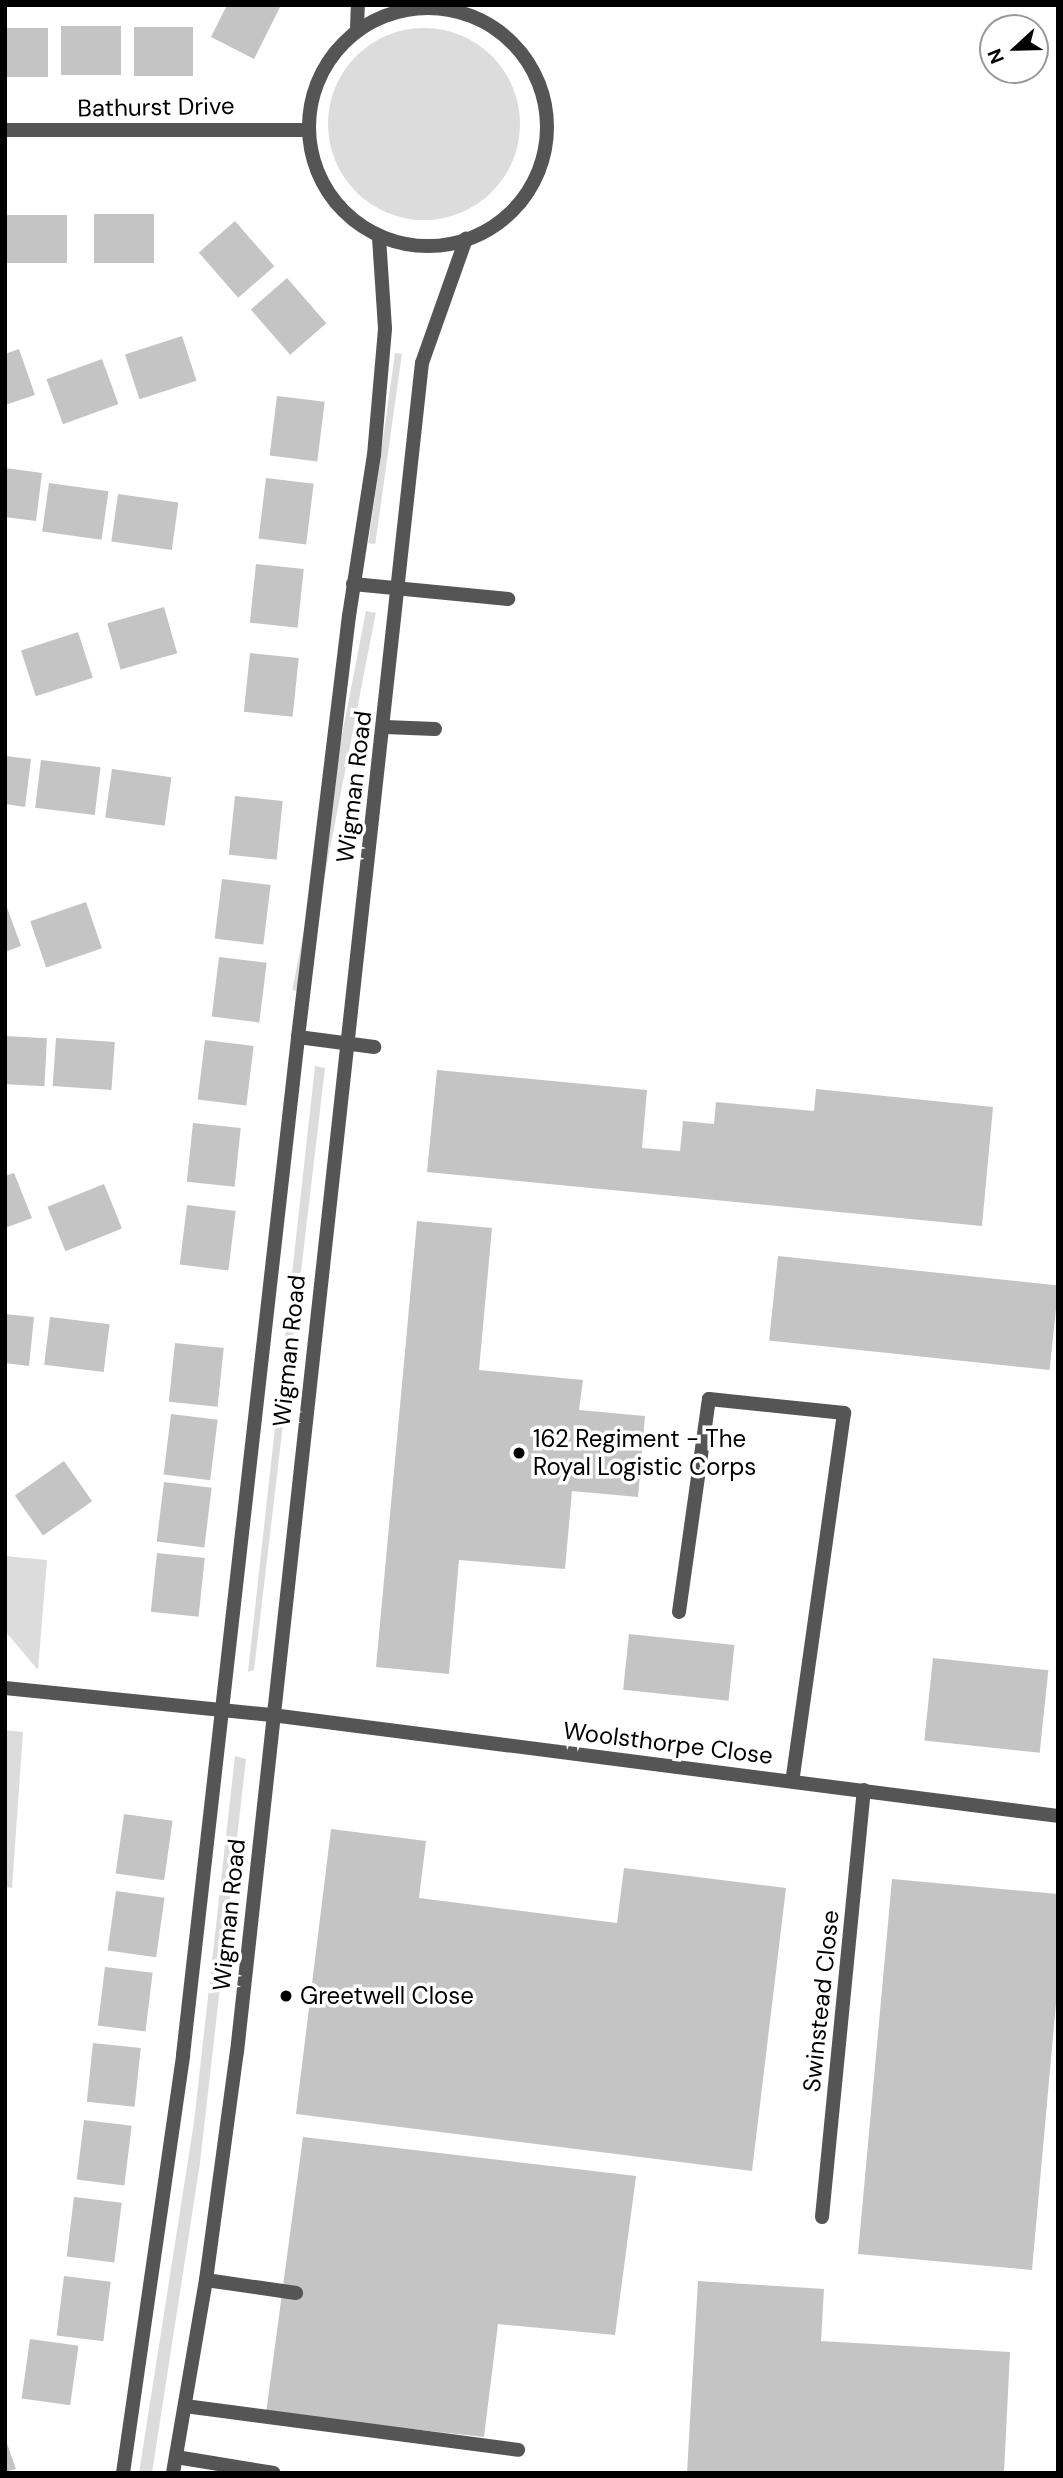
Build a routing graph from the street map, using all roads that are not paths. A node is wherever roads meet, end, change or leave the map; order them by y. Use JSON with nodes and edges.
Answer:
{"nodes":[{"id":1,"x":358,"y":5,"type":"edge"},
{"id":2,"x":438,"y":7,"type":"edge"},
{"id":3,"x":357,"y":29,"type":"junction"},
{"id":4,"x":5,"y":130,"type":"edge"},
{"id":5,"x":308,"y":130,"type":"junction"},
{"id":6,"x":379,"y":237,"type":"junction"},
{"id":7,"x":466,"y":239,"type":"junction"},
{"id":8,"x":353,"y":584,"type":"junction"},
{"id":9,"x":398,"y":589,"type":"junction"},
{"id":10,"x":508,"y":599,"type":"dead end"},
{"id":11,"x":385,"y":727,"type":"junction"},
{"id":12,"x":435,"y":729,"type":"dead end"},
{"id":13,"x":298,"y":1037,"type":"junction"},
{"id":14,"x":346,"y":1041,"type":"junction"},
{"id":15,"x":374,"y":1047,"type":"dead end"},
{"id":16,"x":679,"y":1612,"type":"dead end"},
{"id":17,"x":5,"y":1688,"type":"edge"},
{"id":18,"x":220,"y":1707,"type":"junction"},
{"id":19,"x":272,"y":1715,"type":"junction"},
{"id":20,"x":792,"y":1781,"type":"junction"},
{"id":21,"x":864,"y":1790,"type":"junction"},
{"id":22,"x":1058,"y":1816,"type":"edge"},
{"id":23,"x":822,"y":2217,"type":"dead end"},
{"id":24,"x":206,"y":2280,"type":"junction"},
{"id":25,"x":296,"y":2293,"type":"dead end"},
{"id":26,"x":185,"y":2406,"type":"junction"},
{"id":27,"x":518,"y":2450,"type":"dead end"},
{"id":28,"x":176,"y":2457,"type":"junction"},
{"id":29,"x":123,"y":2473,"type":"edge"},
{"id":30,"x":173,"y":2473,"type":"edge"},
{"id":31,"x":274,"y":2473,"type":"edge"}],
"edges":[{"from":1,"to":3,"type":"street"},
{"from":2,"to":3,"type":"street"},
{"from":2,"to":7,"type":"street"},
{"from":3,"to":5,"type":"street"},
{"from":4,"to":5,"type":"street","name":"Bathurst Drive"},
{"from":5,"to":6,"type":"street"},
{"from":6,"to":7,"type":"street"},
{"from":6,"to":8,"type":"street","name":"Wigman Road"},
{"from":7,"to":9,"type":"street","name":"Wigman Road"},
{"from":8,"to":9,"type":"street"},
{"from":8,"to":13,"type":"street","name":"Wigman Road"},
{"from":9,"to":10,"type":"street"},
{"from":9,"to":11,"type":"street","name":"Wigman Road"},
{"from":11,"to":12,"type":"street"},
{"from":11,"to":14,"type":"street","name":"Wigman Road"},
{"from":13,"to":14,"type":"street"},
{"from":13,"to":18,"type":"street","name":"Wigman Road"},
{"from":14,"to":15,"type":"street"},
{"from":14,"to":19,"type":"street","name":"Wigman Road"},
{"from":16,"to":20,"type":"street"},
{"from":17,"to":18,"type":"street"},
{"from":18,"to":19,"type":"street"},
{"from":18,"to":29,"type":"street","name":"Wigman Road"},
{"from":19,"to":20,"type":"street","name":"Woolsthorpe Close"},
{"from":19,"to":24,"type":"street","name":"Wigman Road"},
{"from":20,"to":21,"type":"street","name":"Woolsthorpe Close"},
{"from":21,"to":22,"type":"street","name":"Woolsthorpe Close"},
{"from":21,"to":23,"type":"street","name":"Swinstead Close"},
{"from":24,"to":25,"type":"street"},
{"from":24,"to":26,"type":"street","name":"Wigman Road"},
{"from":26,"to":27,"type":"street"},
{"from":26,"to":28,"type":"street","name":"Wigman Road"},
{"from":28,"to":30,"type":"street","name":"Wigman Road"},
{"from":28,"to":31,"type":"street"}]}
